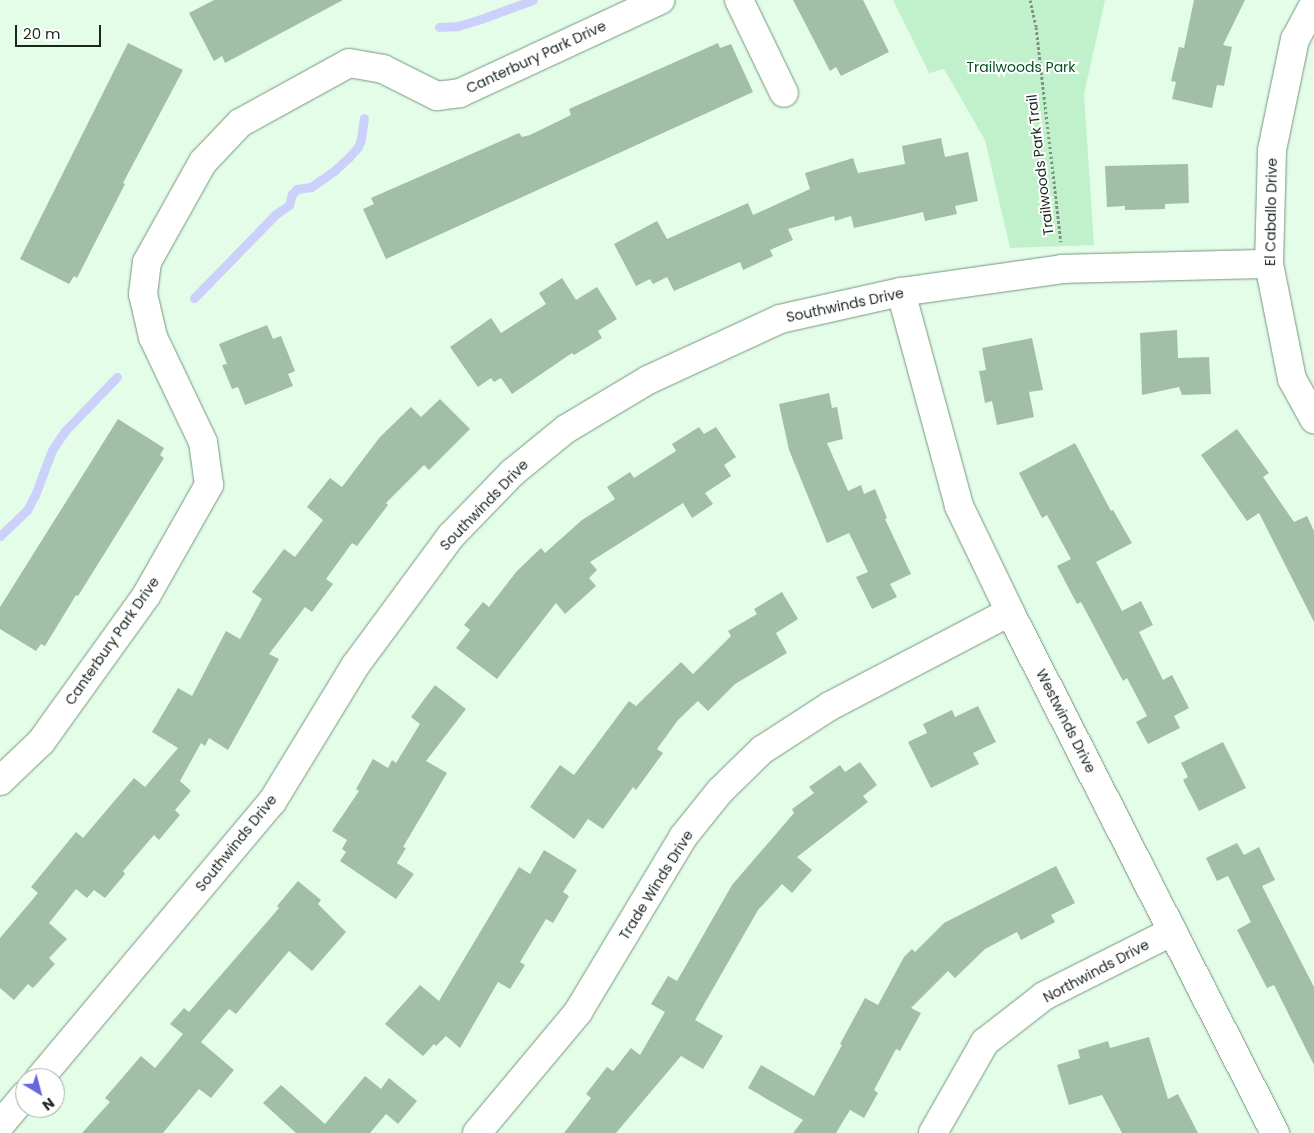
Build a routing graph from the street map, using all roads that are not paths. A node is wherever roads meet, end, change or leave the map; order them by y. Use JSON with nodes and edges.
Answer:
{"nodes":[{"id":1,"x":660,"y":0,"type":"edge"},
{"id":2,"x":739,"y":0,"type":"edge"},
{"id":3,"x":1314,"y":4,"type":"edge"},
{"id":4,"x":784,"y":93,"type":"dead end"},
{"id":5,"x":1269,"y":264,"type":"junction"},
{"id":6,"x":901,"y":292,"type":"junction"},
{"id":7,"x":1314,"y":419,"type":"edge"},
{"id":8,"x":1010,"y":612,"type":"junction"},
{"id":9,"x":0,"y":781,"type":"edge"},
{"id":10,"x":1173,"y":930,"type":"junction"},
{"id":11,"x":48,"y":1068,"type":"edge"},
{"id":12,"x":15,"y":1107,"type":"edge"},
{"id":13,"x":0,"y":1125,"type":"edge"},
{"id":14,"x":476,"y":1133,"type":"edge"},
{"id":15,"x":933,"y":1133,"type":"edge"},
{"id":16,"x":1274,"y":1133,"type":"edge"}],
"edges":[{"from":1,"to":9,"type":"street","name":"Canterbury Park Drive"},
{"from":2,"to":4,"type":"street"},
{"from":3,"to":5,"type":"street","name":"El Caballo Drive"},
{"from":5,"to":6,"type":"street","name":"Southwinds Drive"},
{"from":5,"to":7,"type":"street","name":"El Caballo Drive"},
{"from":6,"to":8,"type":"street","name":"Westwinds Drive"},
{"from":6,"to":11,"type":"street","name":"Southwinds Drive"},
{"from":8,"to":10,"type":"street","name":"Westwinds Drive"},
{"from":8,"to":14,"type":"street","name":"Trade Winds Drive"},
{"from":10,"to":15,"type":"street","name":"Northwinds Drive"},
{"from":10,"to":16,"type":"street","name":"Westwinds Drive"},
{"from":12,"to":13,"type":"street"}]}
